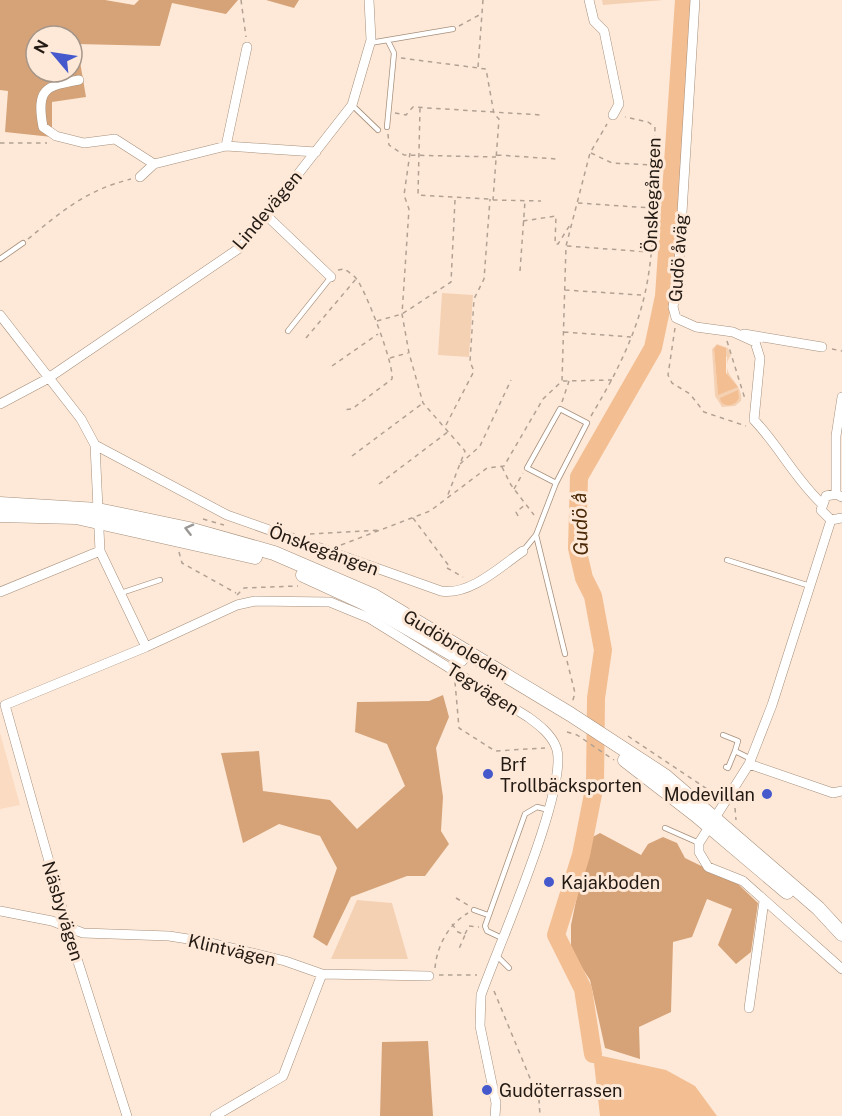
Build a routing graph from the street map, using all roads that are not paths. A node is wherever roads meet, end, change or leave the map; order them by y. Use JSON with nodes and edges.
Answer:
{"nodes":[{"id":1,"x":369,"y":0,"type":"edge"},
{"id":2,"x":589,"y":0,"type":"edge"},
{"id":3,"x":695,"y":0,"type":"edge"},
{"id":4,"x":453,"y":30,"type":"road end"},
{"id":5,"x":388,"y":41,"type":"junction"},
{"id":6,"x":370,"y":43,"type":"junction"},
{"id":7,"x":247,"y":47,"type":"road end"},
{"id":8,"x":57,"y":84,"type":"edge"},
{"id":9,"x":352,"y":105,"type":"junction"},
{"id":10,"x":613,"y":115,"type":"road end"},
{"id":11,"x":387,"y":127,"type":"road end"},
{"id":12,"x":378,"y":130,"type":"dead end"},
{"id":13,"x":226,"y":146,"type":"junction"},
{"id":14,"x":316,"y":152,"type":"junction"},
{"id":15,"x":154,"y":164,"type":"junction"},
{"id":16,"x":140,"y":177,"type":"road end"},
{"id":17,"x":266,"y":215,"type":"junction"},
{"id":18,"x":23,"y":243,"type":"road end"},
{"id":19,"x":0,"y":259,"type":"edge"},
{"id":20,"x":328,"y":274,"type":"joint"},
{"id":21,"x":0,"y":315,"type":"edge"},
{"id":22,"x":288,"y":331,"type":"dead end"},
{"id":23,"x":733,"y":332,"type":"junction"},
{"id":24,"x":822,"y":347,"type":"dead end"},
{"id":25,"x":47,"y":379,"type":"junction"},
{"id":26,"x":842,"y":397,"type":"edge"},
{"id":27,"x":0,"y":404,"type":"edge"},
{"id":28,"x":95,"y":445,"type":"junction"},
{"id":29,"x":556,"y":483,"type":"junction"},
{"id":30,"x":839,"y":495,"type":"edge"},
{"id":31,"x":821,"y":503,"type":"junction"},
{"id":32,"x":0,"y":504,"type":"edge"},
{"id":33,"x":0,"y":515,"type":"edge"},
{"id":34,"x":98,"y":516,"type":"junction"},
{"id":35,"x":842,"y":518,"type":"edge"},
{"id":36,"x":831,"y":520,"type":"junction"},
{"id":37,"x":536,"y":535,"type":"junction"},
{"id":38,"x":100,"y":551,"type":"junction"},
{"id":39,"x":523,"y":551,"type":"joint"},
{"id":40,"x":727,"y":560,"type":"dead end"},
{"id":41,"x":160,"y":580,"type":"dead end"},
{"id":42,"x":810,"y":586,"type":"junction"},
{"id":43,"x":0,"y":592,"type":"edge"},
{"id":44,"x":121,"y":593,"type":"junction"},
{"id":45,"x":146,"y":647,"type":"junction"},
{"id":46,"x":565,"y":654,"type":"dead end"},
{"id":47,"x":4,"y":705,"type":"joint"},
{"id":48,"x":723,"y":735,"type":"dead end"},
{"id":49,"x":735,"y":751,"type":"junction"},
{"id":50,"x":750,"y":761,"type":"junction"},
{"id":51,"x":726,"y":767,"type":"dead end"},
{"id":52,"x":842,"y":791,"type":"edge"},
{"id":53,"x":549,"y":810,"type":"junction"},
{"id":54,"x":712,"y":822,"type":"junction"},
{"id":55,"x":665,"y":828,"type":"dead end"},
{"id":56,"x":699,"y":843,"type":"junction"},
{"id":57,"x":764,"y":901,"type":"junction"},
{"id":58,"x":474,"y":910,"type":"road end"},
{"id":59,"x":0,"y":911,"type":"edge"},
{"id":60,"x":488,"y":915,"type":"junction"},
{"id":61,"x":68,"y":928,"type":"junction"},
{"id":62,"x":842,"y":934,"type":"edge"},
{"id":63,"x":502,"y":938,"type":"junction"},
{"id":64,"x":842,"y":941,"type":"edge"},
{"id":65,"x":496,"y":956,"type":"junction"},
{"id":66,"x":509,"y":968,"type":"dead end"},
{"id":67,"x":842,"y":969,"type":"edge"},
{"id":68,"x":322,"y":974,"type":"junction"},
{"id":69,"x":429,"y":976,"type":"dead end"},
{"id":70,"x":750,"y":1008,"type":"dead end"},
{"id":71,"x":127,"y":1116,"type":"edge"},
{"id":72,"x":215,"y":1116,"type":"edge"},
{"id":73,"x":495,"y":1116,"type":"edge"}],
"edges":[{"from":1,"to":6,"type":"street","name":"Lindevägen"},
{"from":2,"to":10,"type":"street"},
{"from":3,"to":23,"type":"street","name":"Gudö åväg"},
{"from":4,"to":5,"type":"lane"},
{"from":5,"to":6,"type":"lane"},
{"from":5,"to":11,"type":"lane"},
{"from":6,"to":9,"type":"street","name":"Lindevägen"},
{"from":7,"to":13,"type":"street"},
{"from":8,"to":15,"type":"street"},
{"from":9,"to":12,"type":"lane"},
{"from":9,"to":14,"type":"street","name":"Lindevägen"},
{"from":13,"to":14,"type":"street"},
{"from":13,"to":15,"type":"street"},
{"from":14,"to":17,"type":"street","name":"Lindevägen"},
{"from":15,"to":16,"type":"street"},
{"from":17,"to":20,"type":"street"},
{"from":17,"to":25,"type":"street","name":"Lindevägen"},
{"from":18,"to":19,"type":"lane"},
{"from":20,"to":22,"type":"lane"},
{"from":21,"to":25,"type":"street"},
{"from":23,"to":24,"type":"street"},
{"from":23,"to":31,"type":"street","name":"Gudö åväg"},
{"from":25,"to":27,"type":"street","name":"Lindevägen"},
{"from":25,"to":28,"type":"street"},
{"from":26,"to":30,"type":"street"},
{"from":28,"to":34,"type":"street"},
{"from":28,"to":39,"type":"street","name":"Önskegången"},
{"from":29,"to":29,"type":"lane","name":"Önskegången"},
{"from":29,"to":37,"type":"lane","name":"Önskegången"},
{"from":30,"to":31,"type":"street"},
{"from":31,"to":36,"type":"street"},
{"from":32,"to":34,"type":"main road","name":"Gudöbroleden"},
{"from":33,"to":34,"type":"main road","name":"Gudöbroleden"},
{"from":34,"to":38,"type":"street"},
{"from":34,"to":54,"type":"main road","name":"Gudöbroleden"},
{"from":35,"to":36,"type":"street"},
{"from":36,"to":42,"type":"street"},
{"from":37,"to":39,"type":"lane","name":"Önskegången"},
{"from":37,"to":46,"type":"lane"},
{"from":38,"to":43,"type":"street"},
{"from":38,"to":44,"type":"street"},
{"from":40,"to":42,"type":"lane"},
{"from":41,"to":44,"type":"lane"},
{"from":42,"to":50,"type":"street"},
{"from":44,"to":45,"type":"street"},
{"from":45,"to":47,"type":"street","name":"Tegvägen"},
{"from":45,"to":53,"type":"street","name":"Tegvägen"},
{"from":47,"to":61,"type":"street","name":"Näsbyvägen"},
{"from":48,"to":49,"type":"lane"},
{"from":49,"to":50,"type":"lane"},
{"from":49,"to":51,"type":"lane"},
{"from":50,"to":52,"type":"street"},
{"from":50,"to":54,"type":"street"},
{"from":53,"to":60,"type":"lane"},
{"from":53,"to":63,"type":"street","name":"Tegvägen"},
{"from":54,"to":56,"type":"street"},
{"from":54,"to":62,"type":"main road","name":"Gudöbroleden"},
{"from":54,"to":64,"type":"main road","name":"Gudöbroleden"},
{"from":55,"to":56,"type":"lane"},
{"from":56,"to":57,"type":"street"},
{"from":57,"to":67,"type":"street"},
{"from":57,"to":70,"type":"street"},
{"from":58,"to":60,"type":"lane"},
{"from":59,"to":61,"type":"street","name":"Klintvägen"},
{"from":60,"to":63,"type":"lane"},
{"from":61,"to":68,"type":"street","name":"Klintvägen"},
{"from":61,"to":71,"type":"street","name":"Näsbyvägen"},
{"from":63,"to":65,"type":"street","name":"Tegvägen"},
{"from":65,"to":66,"type":"lane"},
{"from":65,"to":73,"type":"street","name":"Tegvägen"},
{"from":68,"to":69,"type":"street","name":"Klintvägen"},
{"from":68,"to":72,"type":"street"}]}
